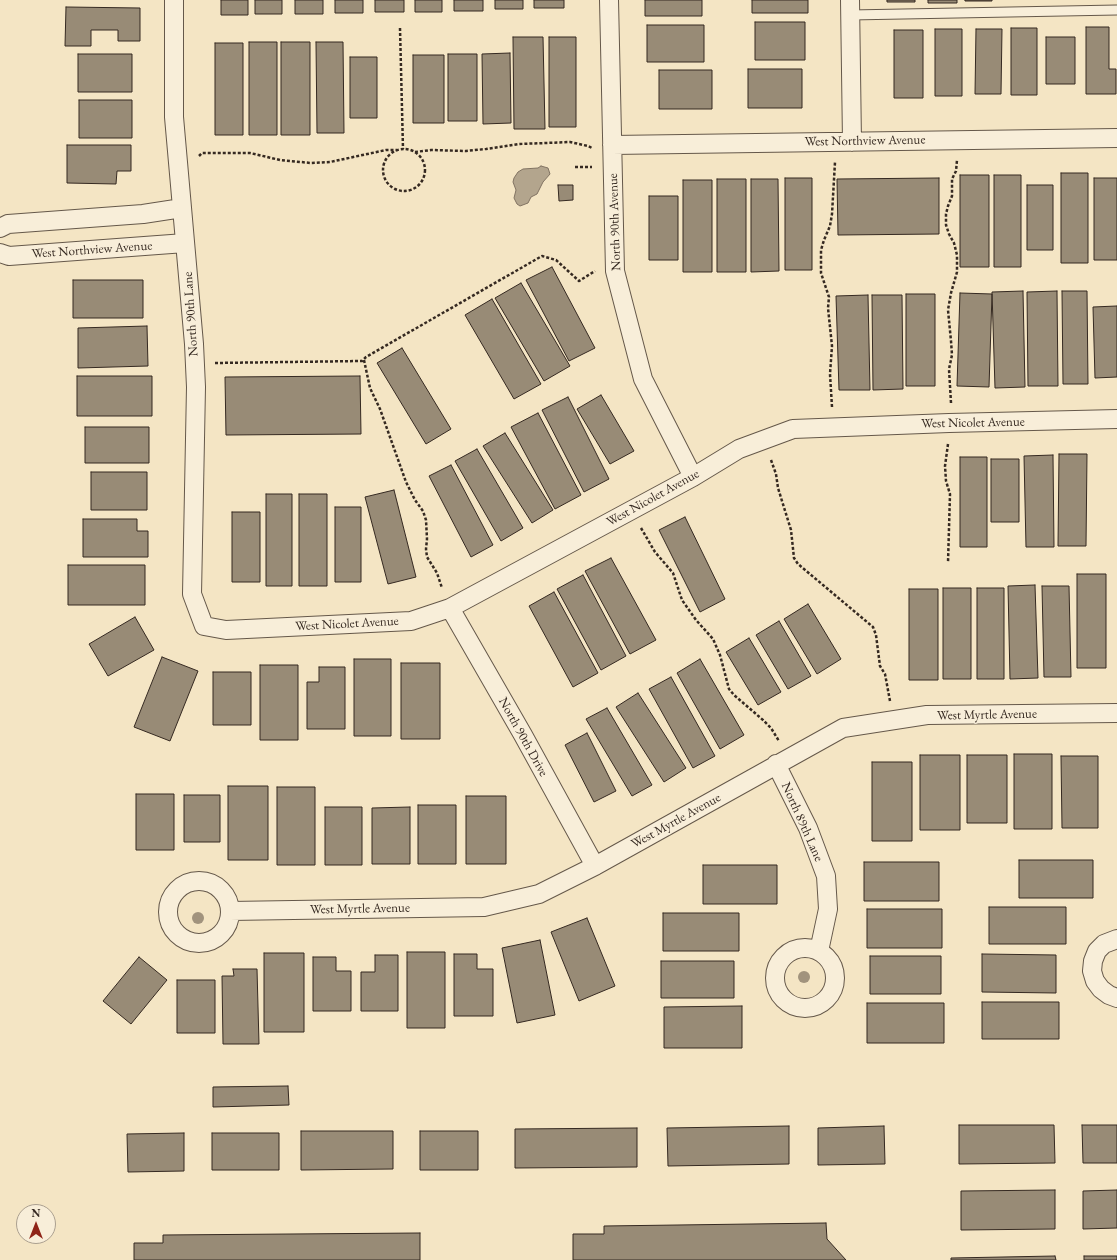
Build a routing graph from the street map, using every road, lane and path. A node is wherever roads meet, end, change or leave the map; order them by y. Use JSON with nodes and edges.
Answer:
{"nodes":[{"id":1,"x":174,"y":0,"type":"edge"},
{"id":2,"x":608,"y":0,"type":"edge"},
{"id":3,"x":850,"y":7,"type":"edge"},
{"id":4,"x":1117,"y":10,"type":"edge"},
{"id":5,"x":400,"y":28,"type":"dead end"},
{"id":6,"x":1117,"y":138,"type":"edge"},
{"id":7,"x":961,"y":140,"type":"junction"},
{"id":8,"x":845,"y":142,"type":"junction"},
{"id":9,"x":612,"y":145,"type":"junction"},
{"id":10,"x":592,"y":148,"type":"dead end"},
{"id":11,"x":403,"y":149,"type":"junction"},
{"id":12,"x":397,"y":150,"type":"junction"},
{"id":13,"x":414,"y":152,"type":"junction"},
{"id":14,"x":178,"y":162,"type":"junction"},
{"id":15,"x":182,"y":208,"type":"junction"},
{"id":16,"x":0,"y":228,"type":"edge"},
{"id":17,"x":185,"y":243,"type":"junction"},
{"id":18,"x":0,"y":253,"type":"edge"},
{"id":19,"x":615,"y":267,"type":"junction"},
{"id":20,"x":364,"y":359,"type":"junction"},
{"id":21,"x":195,"y":363,"type":"junction"},
{"id":22,"x":1117,"y":419,"type":"edge"},
{"id":23,"x":949,"y":423,"type":"junction"},
{"id":24,"x":834,"y":427,"type":"junction"},
{"id":25,"x":769,"y":455,"type":"dead end"},
{"id":26,"x":692,"y":477,"type":"junction"},
{"id":27,"x":632,"y":509,"type":"junction"},
{"id":28,"x":948,"y":563,"type":"dead end"},
{"id":29,"x":469,"y":598,"type":"junction"},
{"id":30,"x":450,"y":608,"type":"junction"},
{"id":31,"x":204,"y":626,"type":"joint"},
{"id":32,"x":1117,"y":713,"type":"edge"},
{"id":33,"x":893,"y":720,"type":"junction"},
{"id":34,"x":783,"y":761,"type":"junction"},
{"id":35,"x":596,"y":866,"type":"junction"},
{"id":36,"x":230,"y":911,"type":"dead end"},
{"id":37,"x":1117,"y":938,"type":"edge"},
{"id":38,"x":819,"y":951,"type":"dead end"},
{"id":39,"x":1117,"y":998,"type":"edge"}],
"edges":[{"from":1,"to":14,"type":"street","name":"North 90th Lane"},
{"from":2,"to":9,"type":"street","name":"North 90th Avenue"},
{"from":3,"to":4,"type":"lane"},
{"from":3,"to":8,"type":"street"},
{"from":5,"to":11,"type":"path"},
{"from":6,"to":7,"type":"street","name":"West Northview Avenue"},
{"from":7,"to":8,"type":"street","name":"West Northview Avenue"},
{"from":7,"to":23,"type":"path"},
{"from":8,"to":9,"type":"street","name":"West Northview Avenue"},
{"from":8,"to":24,"type":"path"},
{"from":9,"to":19,"type":"street","name":"North 90th Avenue"},
{"from":10,"to":13,"type":"path"},
{"from":11,"to":12,"type":"path"},
{"from":11,"to":13,"type":"path"},
{"from":12,"to":13,"type":"path"},
{"from":12,"to":14,"type":"path"},
{"from":14,"to":15,"type":"street","name":"North 90th Lane"},
{"from":15,"to":16,"type":"street"},
{"from":15,"to":17,"type":"street","name":"North 90th Lane"},
{"from":17,"to":18,"type":"street","name":"West Northview Avenue"},
{"from":17,"to":21,"type":"street","name":"North 90th Lane"},
{"from":19,"to":20,"type":"path"},
{"from":19,"to":26,"type":"street","name":"North 90th Avenue"},
{"from":20,"to":21,"type":"path"},
{"from":20,"to":29,"type":"path"},
{"from":21,"to":31,"type":"street","name":"North 90th Lane"},
{"from":22,"to":23,"type":"street","name":"West Nicolet Avenue"},
{"from":23,"to":24,"type":"street","name":"West Nicolet Avenue"},
{"from":23,"to":28,"type":"path"},
{"from":24,"to":26,"type":"street","name":"West Nicolet Avenue"},
{"from":25,"to":33,"type":"path"},
{"from":26,"to":27,"type":"street","name":"West Nicolet Avenue"},
{"from":27,"to":29,"type":"street","name":"West Nicolet Avenue"},
{"from":27,"to":34,"type":"path"},
{"from":29,"to":30,"type":"street","name":"West Nicolet Avenue"},
{"from":30,"to":31,"type":"street","name":"West Nicolet Avenue"},
{"from":30,"to":35,"type":"street","name":"North 90th Drive"},
{"from":32,"to":33,"type":"street","name":"West Myrtle Avenue"},
{"from":33,"to":34,"type":"street","name":"West Myrtle Avenue"},
{"from":34,"to":35,"type":"street","name":"West Myrtle Avenue"},
{"from":34,"to":38,"type":"street","name":"North 89th Lane"},
{"from":35,"to":36,"type":"street","name":"West Myrtle Avenue"},
{"from":37,"to":39,"type":"street"}]}
